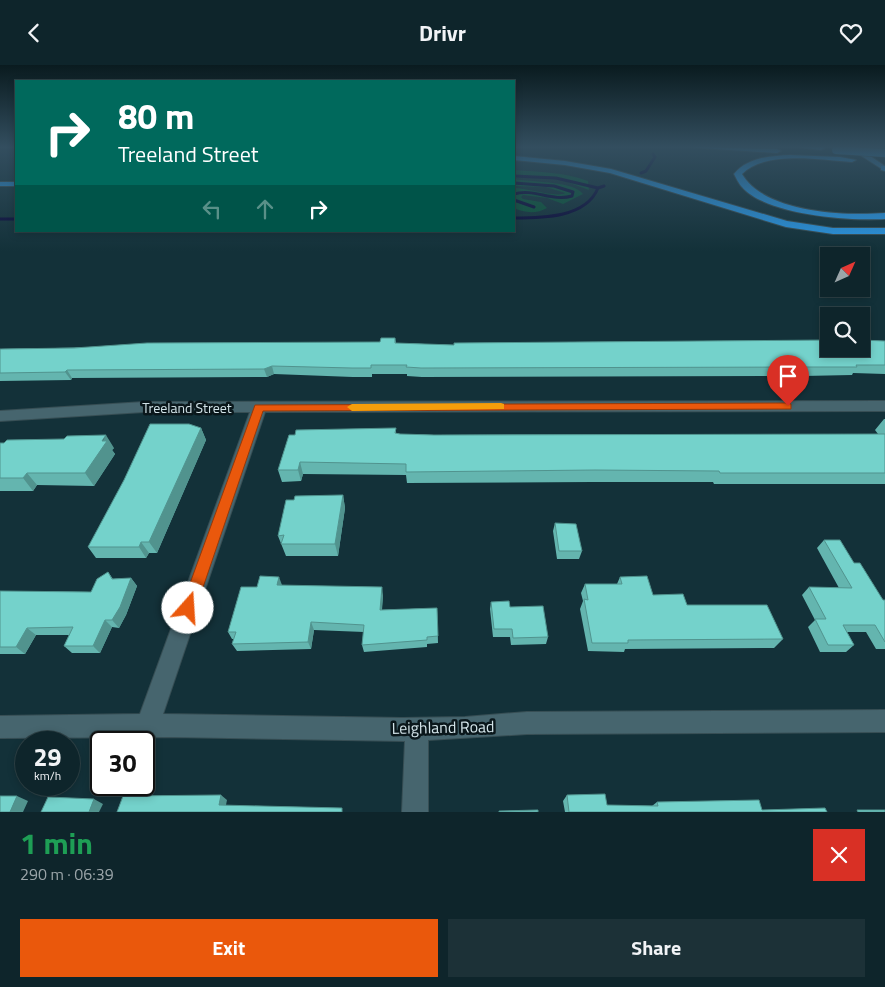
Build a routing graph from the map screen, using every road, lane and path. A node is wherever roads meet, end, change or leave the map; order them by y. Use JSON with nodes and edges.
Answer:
{"nodes":[{"id":1,"x":644,"y":181,"type":"edge"},
{"id":2,"x":740,"y":181,"type":"edge"},
{"id":3,"x":0,"y":184,"type":"edge"},
{"id":4,"x":15,"y":184,"type":"edge"},
{"id":5,"x":885,"y":216,"type":"edge"},
{"id":6,"x":885,"y":231,"type":"edge"},
{"id":7,"x":885,"y":406,"type":"edge"},
{"id":8,"x":259,"y":407,"type":"junction"},
{"id":9,"x":0,"y":416,"type":"edge"},
{"id":10,"x":885,"y":721,"type":"edge"},
{"id":11,"x":148,"y":724,"type":"junction"},
{"id":12,"x":0,"y":727,"type":"edge"},
{"id":13,"x":417,"y":730,"type":"junction"},
{"id":14,"x":415,"y":812,"type":"edge"}],
"edges":[{"from":1,"to":6,"type":"highway"},
{"from":2,"to":5,"type":"highway"},
{"from":3,"to":4,"type":"highway"},
{"from":7,"to":8,"type":"street","name":"Treeland Street"},
{"from":8,"to":9,"type":"street","name":"Treeland Street"},
{"from":8,"to":11,"type":"street"},
{"from":10,"to":13,"type":"street","name":"Leighland Road"},
{"from":11,"to":12,"type":"street","name":"Leighland Road"},
{"from":11,"to":13,"type":"street","name":"Leighland Road"},
{"from":13,"to":14,"type":"street"}]}
